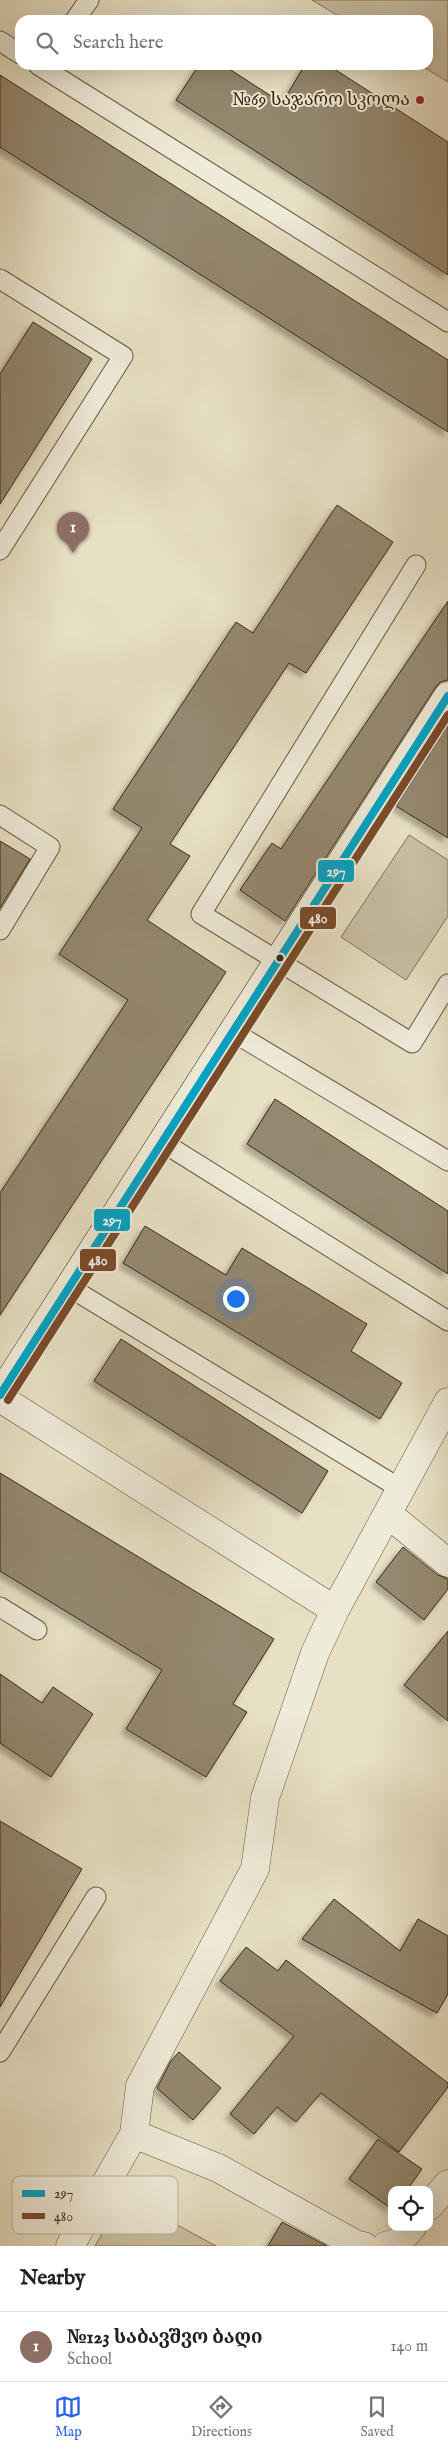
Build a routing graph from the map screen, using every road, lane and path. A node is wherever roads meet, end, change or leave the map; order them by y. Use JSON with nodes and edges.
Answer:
{"nodes":[{"id":1,"x":89,"y":0,"type":"edge"},
{"id":2,"x":78,"y":15,"type":"edge"},
{"id":3,"x":0,"y":41,"type":"edge"},
{"id":4,"x":15,"y":51,"type":"edge"},
{"id":5,"x":48,"y":70,"type":"edge"},
{"id":6,"x":0,"y":279,"type":"edge"},
{"id":7,"x":448,"y":322,"type":"edge"},
{"id":8,"x":0,"y":550,"type":"edge"},
{"id":9,"x":416,"y":565,"type":"dead end"},
{"id":10,"x":448,"y":696,"type":"edge"},
{"id":11,"x":0,"y":815,"type":"edge"},
{"id":12,"x":0,"y":930,"type":"edge"},
{"id":13,"x":278,"y":961,"type":"junction"},
{"id":14,"x":448,"y":984,"type":"edge"},
{"id":15,"x":232,"y":1032,"type":"junction"},
{"id":16,"x":162,"y":1142,"type":"junction"},
{"id":17,"x":448,"y":1160,"type":"edge"},
{"id":18,"x":69,"y":1287,"type":"junction"},
{"id":19,"x":448,"y":1321,"type":"edge"},
{"id":20,"x":0,"y":1397,"type":"edge"},
{"id":21,"x":448,"y":1402,"type":"edge"},
{"id":22,"x":401,"y":1489,"type":"junction"},
{"id":23,"x":388,"y":1514,"type":"junction"},
{"id":24,"x":448,"y":1563,"type":"edge"},
{"id":25,"x":0,"y":1607,"type":"edge"},
{"id":26,"x":335,"y":1610,"type":"junction"},
{"id":27,"x":37,"y":1630,"type":"dead end"},
{"id":28,"x":96,"y":1896,"type":"dead end"},
{"id":29,"x":0,"y":2052,"type":"edge"},
{"id":30,"x":134,"y":2134,"type":"junction"},
{"id":31,"x":110,"y":2176,"type":"edge"},
{"id":32,"x":448,"y":2184,"type":"edge"},
{"id":33,"x":433,"y":2201,"type":"edge"},
{"id":34,"x":409,"y":2231,"type":"edge"},
{"id":35,"x":77,"y":2234,"type":"edge"},
{"id":36,"x":70,"y":2246,"type":"edge"},
{"id":37,"x":364,"y":2246,"type":"edge"},
{"id":38,"x":386,"y":2246,"type":"edge"}],
"edges":[{"from":1,"to":2,"type":"lane"},
{"from":3,"to":4,"type":"lane"},
{"from":5,"to":7,"type":"lane"},
{"from":6,"to":8,"type":"lane"},
{"from":9,"to":13,"type":"lane"},
{"from":10,"to":13,"type":"street"},
{"from":11,"to":12,"type":"lane"},
{"from":13,"to":14,"type":"lane"},
{"from":13,"to":15,"type":"street"},
{"from":15,"to":16,"type":"street"},
{"from":15,"to":17,"type":"lane"},
{"from":16,"to":18,"type":"street"},
{"from":16,"to":19,"type":"lane"},
{"from":18,"to":20,"type":"street"},
{"from":18,"to":22,"type":"lane"},
{"from":20,"to":26,"type":"street"},
{"from":21,"to":22,"type":"street"},
{"from":22,"to":23,"type":"street"},
{"from":23,"to":24,"type":"street"},
{"from":23,"to":26,"type":"street"},
{"from":25,"to":27,"type":"lane"},
{"from":26,"to":30,"type":"street"},
{"from":28,"to":29,"type":"lane"},
{"from":30,"to":31,"type":"street"},
{"from":30,"to":37,"type":"street"},
{"from":32,"to":33,"type":"street"},
{"from":34,"to":38,"type":"street"},
{"from":35,"to":36,"type":"street"}]}
